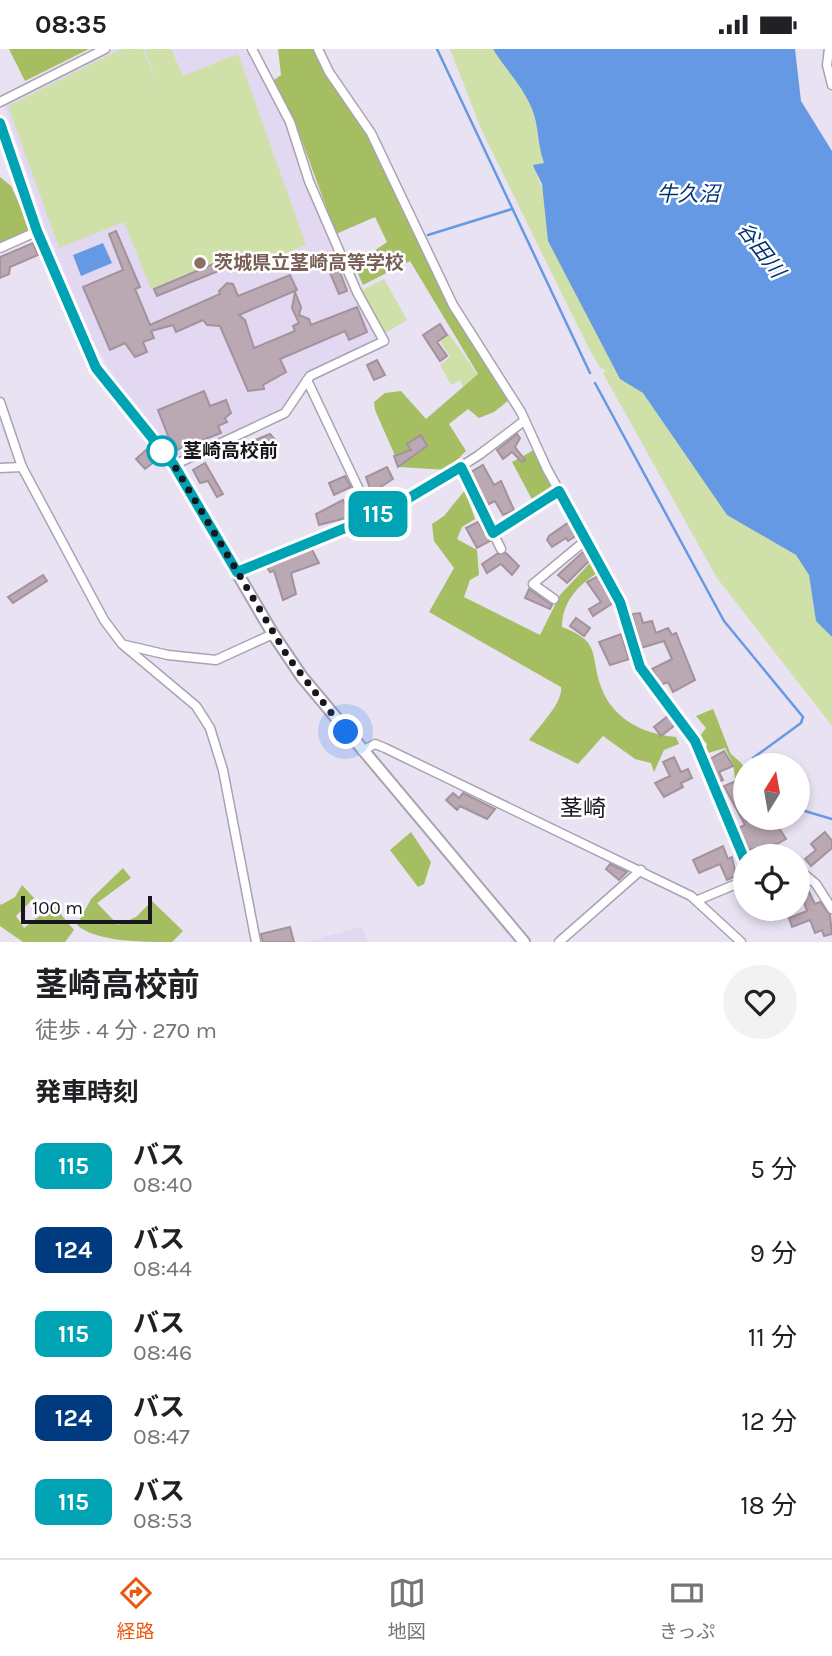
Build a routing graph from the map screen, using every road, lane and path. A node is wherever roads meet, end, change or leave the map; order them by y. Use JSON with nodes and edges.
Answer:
{"nodes":[{"id":1,"x":104,"y":49,"type":"edge"},
{"id":2,"x":253,"y":49,"type":"edge"},
{"id":3,"x":318,"y":49,"type":"edge"},
{"id":4,"x":829,"y":49,"type":"edge"},
{"id":5,"x":832,"y":85,"type":"edge"},
{"id":6,"x":0,"y":102,"type":"edge"},
{"id":7,"x":0,"y":123,"type":"edge"},
{"id":8,"x":37,"y":231,"type":"junction"},
{"id":9,"x":0,"y":248,"type":"edge"},
{"id":10,"x":307,"y":380,"type":"junction"},
{"id":11,"x":0,"y":402,"type":"edge"},
{"id":12,"x":524,"y":421,"type":"junction"},
{"id":13,"x":174,"y":465,"type":"junction"},
{"id":14,"x":22,"y":467,"type":"junction"},
{"id":15,"x":461,"y":467,"type":"junction"},
{"id":16,"x":0,"y":468,"type":"edge"},
{"id":17,"x":559,"y":491,"type":"junction"},
{"id":18,"x":372,"y":517,"type":"junction"},
{"id":19,"x":493,"y":533,"type":"junction"},
{"id":20,"x":586,"y":540,"type":"junction"},
{"id":21,"x":501,"y":549,"type":"dead end"},
{"id":22,"x":237,"y":572,"type":"junction"},
{"id":23,"x":554,"y":599,"type":"dead end"},
{"id":24,"x":273,"y":634,"type":"junction"},
{"id":25,"x":122,"y":644,"type":"junction"},
{"id":26,"x":362,"y":751,"type":"junction"},
{"id":27,"x":738,"y":844,"type":"edge"},
{"id":28,"x":641,"y":870,"type":"junction"},
{"id":29,"x":810,"y":879,"type":"edge"},
{"id":30,"x":733,"y":885,"type":"edge"},
{"id":31,"x":698,"y":900,"type":"junction"},
{"id":32,"x":832,"y":909,"type":"edge"},
{"id":33,"x":256,"y":942,"type":"edge"},
{"id":34,"x":524,"y":942,"type":"edge"},
{"id":35,"x":559,"y":942,"type":"edge"},
{"id":36,"x":741,"y":942,"type":"edge"}],
"edges":[{"from":1,"to":6,"type":"street"},
{"from":2,"to":10,"type":"street"},
{"from":3,"to":12,"type":"street"},
{"from":4,"to":5,"type":"street"},
{"from":7,"to":8,"type":"street"},
{"from":8,"to":9,"type":"street"},
{"from":8,"to":13,"type":"street"},
{"from":10,"to":13,"type":"street"},
{"from":10,"to":18,"type":"street"},
{"from":11,"to":14,"type":"street"},
{"from":12,"to":15,"type":"street"},
{"from":12,"to":17,"type":"street"},
{"from":13,"to":22,"type":"street"},
{"from":14,"to":16,"type":"street"},
{"from":14,"to":25,"type":"street"},
{"from":15,"to":18,"type":"street"},
{"from":15,"to":19,"type":"street"},
{"from":17,"to":19,"type":"street"},
{"from":17,"to":20,"type":"street"},
{"from":18,"to":22,"type":"street"},
{"from":19,"to":21,"type":"street"},
{"from":20,"to":23,"type":"street"},
{"from":20,"to":27,"type":"street"},
{"from":22,"to":24,"type":"street"},
{"from":24,"to":25,"type":"street"},
{"from":24,"to":26,"type":"street"},
{"from":25,"to":33,"type":"street"},
{"from":26,"to":28,"type":"street"},
{"from":26,"to":34,"type":"street"},
{"from":28,"to":31,"type":"street"},
{"from":28,"to":35,"type":"street"},
{"from":29,"to":32,"type":"street"},
{"from":30,"to":31,"type":"street"},
{"from":31,"to":36,"type":"street"}]}
